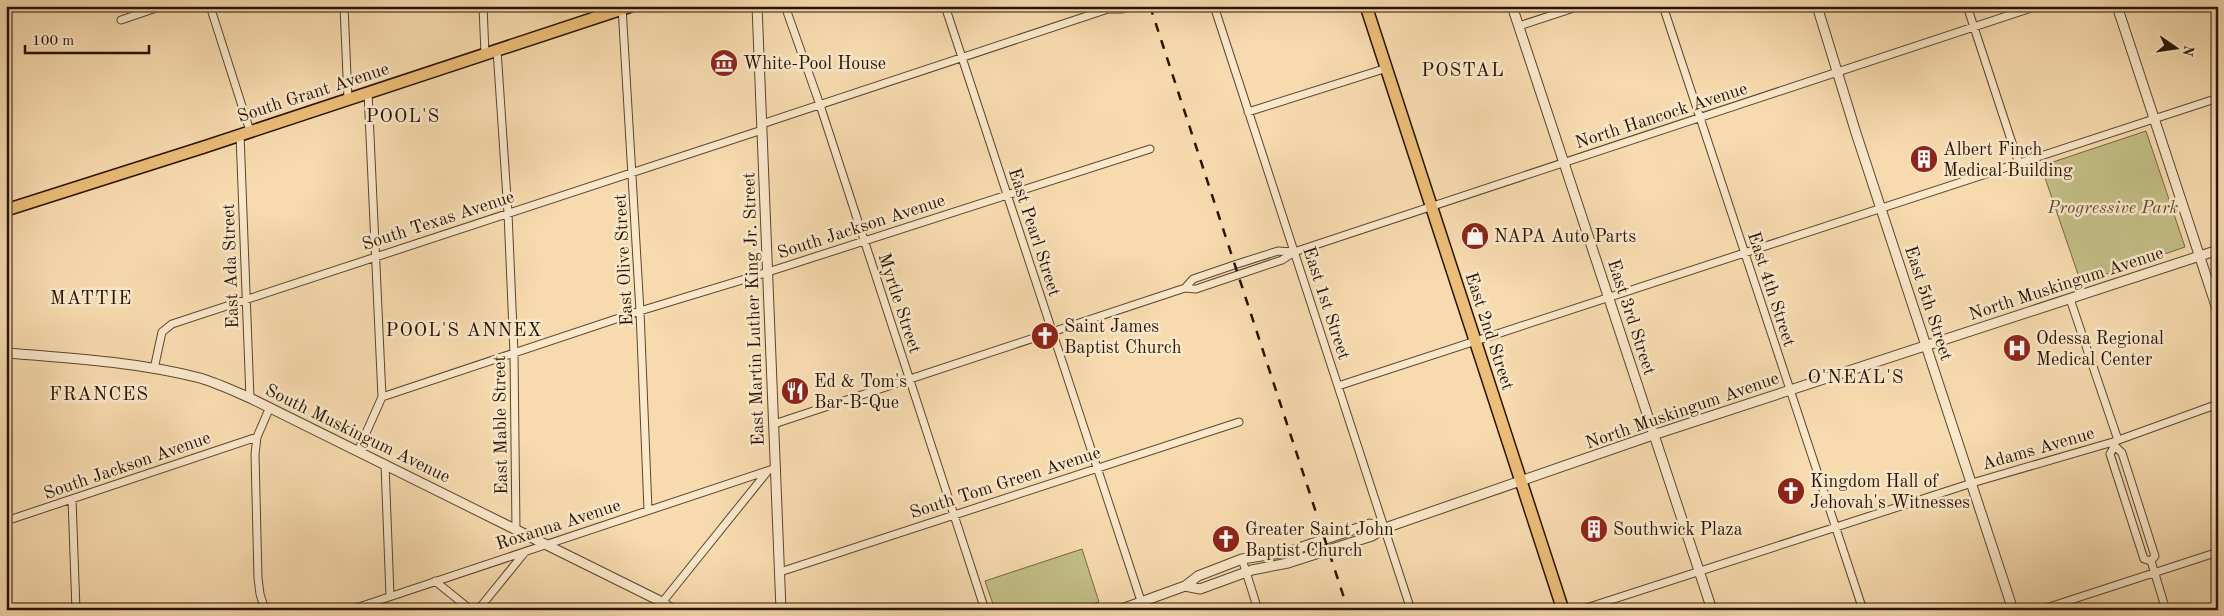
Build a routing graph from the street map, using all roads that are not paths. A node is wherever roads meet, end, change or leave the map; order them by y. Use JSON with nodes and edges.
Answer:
{"nodes":[{"id":1,"x":162,"y":6,"type":"edge"},
{"id":2,"x":210,"y":6,"type":"edge"},
{"id":3,"x":344,"y":6,"type":"edge"},
{"id":4,"x":483,"y":6,"type":"edge"},
{"id":5,"x":757,"y":6,"type":"edge"},
{"id":6,"x":785,"y":6,"type":"edge"},
{"id":7,"x":945,"y":6,"type":"edge"},
{"id":8,"x":1131,"y":6,"type":"edge"},
{"id":9,"x":1214,"y":6,"type":"edge"},
{"id":10,"x":1366,"y":6,"type":"edge"},
{"id":11,"x":1512,"y":6,"type":"edge"},
{"id":12,"x":1580,"y":6,"type":"edge"},
{"id":13,"x":1663,"y":6,"type":"edge"},
{"id":14,"x":1817,"y":6,"type":"edge"},
{"id":15,"x":1966,"y":6,"type":"edge"},
{"id":16,"x":2037,"y":6,"type":"edge"},
{"id":17,"x":2117,"y":6,"type":"edge"},
{"id":18,"x":625,"y":7,"type":"edge"},
{"id":19,"x":1109,"y":8,"type":"edge"},
{"id":20,"x":121,"y":20,"type":"dead end"},
{"id":21,"x":1519,"y":26,"type":"junction"},
{"id":22,"x":1973,"y":27,"type":"junction"},
{"id":23,"x":497,"y":50,"type":"junction"},
{"id":24,"x":485,"y":54,"type":"junction"},
{"id":25,"x":962,"y":58,"type":"junction"},
{"id":26,"x":1387,"y":68,"type":"junction"},
{"id":27,"x":1837,"y":72,"type":"junction"},
{"id":28,"x":368,"y":92,"type":"junction"},
{"id":29,"x":2218,"y":98,"type":"edge"},
{"id":30,"x":348,"y":99,"type":"junction"},
{"id":31,"x":820,"y":104,"type":"junction"},
{"id":32,"x":1248,"y":112,"type":"junction"},
{"id":33,"x":1700,"y":118,"type":"junction"},
{"id":34,"x":2154,"y":119,"type":"junction"},
{"id":35,"x":762,"y":127,"type":"junction"},
{"id":36,"x":245,"y":132,"type":"junction"},
{"id":37,"x":1150,"y":149,"type":"dead end"},
{"id":38,"x":1564,"y":162,"type":"junction"},
{"id":39,"x":2019,"y":164,"type":"junction"},
{"id":40,"x":633,"y":172,"type":"junction"},
{"id":41,"x":1007,"y":195,"type":"junction"},
{"id":42,"x":1431,"y":206,"type":"junction"},
{"id":43,"x":1881,"y":208,"type":"junction"},
{"id":44,"x":6,"y":210,"type":"edge"},
{"id":45,"x":508,"y":212,"type":"junction"},
{"id":46,"x":864,"y":241,"type":"junction"},
{"id":47,"x":2218,"y":250,"type":"edge"},
{"id":48,"x":1294,"y":252,"type":"junction"},
{"id":49,"x":1744,"y":253,"type":"junction"},
{"id":50,"x":376,"y":256,"type":"junction"},
{"id":51,"x":2199,"y":256,"type":"junction"},
{"id":52,"x":768,"y":272,"type":"junction"},
{"id":53,"x":247,"y":298,"type":"junction"},
{"id":54,"x":1608,"y":298,"type":"junction"},
{"id":55,"x":2070,"y":299,"type":"junction"},
{"id":56,"x":640,"y":311,"type":"junction"},
{"id":57,"x":2218,"y":312,"type":"edge"},
{"id":58,"x":1052,"y":332,"type":"junction"},
{"id":59,"x":1476,"y":342,"type":"junction"},
{"id":60,"x":1926,"y":346,"type":"junction"},
{"id":61,"x":6,"y":353,"type":"edge"},
{"id":62,"x":514,"y":354,"type":"junction"},
{"id":63,"x":154,"y":369,"type":"junction"},
{"id":64,"x":910,"y":379,"type":"junction"},
{"id":65,"x":1338,"y":386,"type":"junction"},
{"id":66,"x":1789,"y":391,"type":"junction"},
{"id":67,"x":382,"y":396,"type":"junction"},
{"id":68,"x":250,"y":398,"type":"junction"},
{"id":69,"x":2218,"y":404,"type":"edge"},
{"id":70,"x":270,"y":408,"type":"junction"},
{"id":71,"x":1239,"y":422,"type":"dead end"},
{"id":72,"x":774,"y":424,"type":"junction"},
{"id":73,"x":1653,"y":435,"type":"junction"},
{"id":74,"x":257,"y":437,"type":"junction"},
{"id":75,"x":2115,"y":443,"type":"junction"},
{"id":76,"x":358,"y":451,"type":"junction"},
{"id":77,"x":385,"y":464,"type":"junction"},
{"id":78,"x":1097,"y":468,"type":"junction"},
{"id":79,"x":772,"y":469,"type":"junction"},
{"id":80,"x":1521,"y":482,"type":"junction"},
{"id":81,"x":1972,"y":483,"type":"junction"},
{"id":82,"x":72,"y":499,"type":"junction"},
{"id":83,"x":648,"y":510,"type":"junction"},
{"id":84,"x":954,"y":515,"type":"junction"},
{"id":85,"x":6,"y":521,"type":"edge"},
{"id":86,"x":1836,"y":527,"type":"junction"},
{"id":87,"x":1385,"y":528,"type":"junction"},
{"id":88,"x":516,"y":530,"type":"junction"},
{"id":89,"x":546,"y":544,"type":"junction"},
{"id":90,"x":525,"y":551,"type":"junction"},
{"id":91,"x":2218,"y":552,"type":"edge"},
{"id":92,"x":1242,"y":559,"type":"junction"},
{"id":93,"x":2150,"y":561,"type":"junction"},
{"id":94,"x":780,"y":572,"type":"junction"},
{"id":95,"x":1698,"y":572,"type":"junction"},
{"id":96,"x":1246,"y":573,"type":"junction"},
{"id":97,"x":2155,"y":573,"type":"junction"},
{"id":98,"x":435,"y":581,"type":"junction"},
{"id":99,"x":1185,"y":586,"type":"junction"},
{"id":100,"x":390,"y":596,"type":"junction"},
{"id":101,"x":662,"y":602,"type":"junction"},
{"id":102,"x":1143,"y":606,"type":"edge"},
{"id":103,"x":76,"y":610,"type":"edge"},
{"id":104,"x":265,"y":610,"type":"edge"},
{"id":105,"x":350,"y":610,"type":"edge"},
{"id":106,"x":471,"y":610,"type":"edge"},
{"id":107,"x":478,"y":610,"type":"edge"},
{"id":108,"x":656,"y":610,"type":"edge"},
{"id":109,"x":673,"y":610,"type":"edge"},
{"id":110,"x":781,"y":610,"type":"edge"},
{"id":111,"x":985,"y":610,"type":"edge"},
{"id":112,"x":1119,"y":610,"type":"edge"},
{"id":113,"x":1258,"y":610,"type":"edge"},
{"id":114,"x":1411,"y":610,"type":"edge"},
{"id":115,"x":1564,"y":610,"type":"edge"},
{"id":116,"x":1580,"y":610,"type":"edge"},
{"id":117,"x":1712,"y":610,"type":"edge"},
{"id":118,"x":1863,"y":610,"type":"edge"},
{"id":119,"x":2013,"y":610,"type":"edge"},
{"id":120,"x":2040,"y":610,"type":"edge"},
{"id":121,"x":2166,"y":610,"type":"edge"}],
"edges":[{"from":1,"to":20,"type":"street"},
{"from":2,"to":36,"type":"street","name":"East Ada Street"},
{"from":3,"to":30,"type":"street"},
{"from":4,"to":24,"type":"street"},
{"from":5,"to":35,"type":"street","name":"East Martin Luther King Jr. Street"},
{"from":6,"to":31,"type":"street","name":"Myrtle Street"},
{"from":7,"to":25,"type":"street","name":"East Pearl Street"},
{"from":8,"to":19,"type":"street","name":"South Texas Avenue"},
{"from":9,"to":32,"type":"street","name":"East 1st Street"},
{"from":10,"to":26,"type":"main road","name":"East 2nd Street"},
{"from":11,"to":21,"type":"street","name":"East 3rd Street"},
{"from":12,"to":21,"type":"street"},
{"from":13,"to":33,"type":"street","name":"East 4th Street"},
{"from":14,"to":27,"type":"street","name":"East 5th Street"},
{"from":15,"to":22,"type":"street"},
{"from":16,"to":22,"type":"street","name":"North Hancock Avenue"},
{"from":17,"to":34,"type":"street"},
{"from":18,"to":23,"type":"main road","name":"South Grant Avenue"},
{"from":18,"to":40,"type":"street","name":"East Olive Street"},
{"from":19,"to":25,"type":"street","name":"South Texas Avenue"},
{"from":21,"to":38,"type":"street","name":"East 3rd Street"},
{"from":22,"to":27,"type":"street","name":"North Hancock Avenue"},
{"from":22,"to":39,"type":"street"},
{"from":23,"to":24,"type":"main road","name":"South Grant Avenue"},
{"from":23,"to":45,"type":"street","name":"East Mable Street"},
{"from":24,"to":28,"type":"main road","name":"South Grant Avenue"},
{"from":25,"to":31,"type":"street","name":"South Texas Avenue"},
{"from":25,"to":41,"type":"street","name":"East Pearl Street"},
{"from":26,"to":32,"type":"street"},
{"from":26,"to":42,"type":"main road","name":"East 2nd Street"},
{"from":27,"to":33,"type":"street","name":"North Hancock Avenue"},
{"from":27,"to":43,"type":"street","name":"East 5th Street"},
{"from":28,"to":30,"type":"main road","name":"South Grant Avenue"},
{"from":28,"to":50,"type":"street"},
{"from":29,"to":34,"type":"street"},
{"from":30,"to":36,"type":"main road","name":"South Grant Avenue"},
{"from":31,"to":35,"type":"street","name":"South Texas Avenue"},
{"from":31,"to":46,"type":"street","name":"Myrtle Street"},
{"from":32,"to":48,"type":"street","name":"East 1st Street"},
{"from":33,"to":38,"type":"street","name":"North Hancock Avenue"},
{"from":33,"to":49,"type":"street","name":"East 4th Street"},
{"from":34,"to":39,"type":"street"},
{"from":34,"to":51,"type":"street"},
{"from":35,"to":40,"type":"street","name":"South Texas Avenue"},
{"from":35,"to":52,"type":"street","name":"East Martin Luther King Jr. Street"},
{"from":36,"to":44,"type":"main road","name":"South Grant Avenue"},
{"from":36,"to":53,"type":"street","name":"East Ada Street"},
{"from":37,"to":41,"type":"street","name":"South Jackson Avenue"},
{"from":38,"to":42,"type":"street","name":"North Hancock Avenue"},
{"from":38,"to":54,"type":"street","name":"East 3rd Street"},
{"from":39,"to":43,"type":"street"},
{"from":40,"to":45,"type":"street","name":"South Texas Avenue"},
{"from":40,"to":56,"type":"street","name":"East Olive Street"},
{"from":41,"to":46,"type":"street","name":"South Jackson Avenue"},
{"from":41,"to":58,"type":"street","name":"East Pearl Street"},
{"from":42,"to":48,"type":"street","name":"North Hancock Avenue"},
{"from":42,"to":59,"type":"main road","name":"East 2nd Street"},
{"from":43,"to":49,"type":"street"},
{"from":43,"to":60,"type":"street","name":"East 5th Street"},
{"from":45,"to":50,"type":"street","name":"South Texas Avenue"},
{"from":45,"to":62,"type":"street","name":"East Mable Street"},
{"from":46,"to":52,"type":"street","name":"South Jackson Avenue"},
{"from":46,"to":64,"type":"street","name":"Myrtle Street"},
{"from":47,"to":51,"type":"street","name":"North Muskingum Avenue"},
{"from":48,"to":58,"type":"street","name":"North Hancock Avenue"},
{"from":48,"to":65,"type":"street","name":"East 1st Street"},
{"from":49,"to":54,"type":"street"},
{"from":49,"to":66,"type":"street","name":"East 4th Street"},
{"from":50,"to":53,"type":"street","name":"South Texas Avenue"},
{"from":50,"to":67,"type":"street"},
{"from":51,"to":55,"type":"street","name":"North Muskingum Avenue"},
{"from":51,"to":57,"type":"street"},
{"from":52,"to":56,"type":"street","name":"South Jackson Avenue"},
{"from":52,"to":72,"type":"street","name":"East Martin Luther King Jr. Street"},
{"from":53,"to":63,"type":"street","name":"South Texas Avenue"},
{"from":53,"to":68,"type":"street","name":"East Ada Street"},
{"from":54,"to":59,"type":"street"},
{"from":54,"to":73,"type":"street","name":"East 3rd Street"},
{"from":55,"to":60,"type":"street","name":"North Muskingum Avenue"},
{"from":55,"to":75,"type":"street"},
{"from":56,"to":62,"type":"street","name":"South Jackson Avenue"},
{"from":56,"to":83,"type":"street","name":"East Olive Street"},
{"from":58,"to":64,"type":"street","name":"North Hancock Avenue"},
{"from":58,"to":78,"type":"street","name":"East Pearl Street"},
{"from":59,"to":65,"type":"street"},
{"from":59,"to":80,"type":"main road","name":"East 2nd Street"},
{"from":60,"to":66,"type":"street","name":"North Muskingum Avenue"},
{"from":60,"to":81,"type":"street","name":"East 5th Street"},
{"from":61,"to":63,"type":"street","name":"South Muskingum Avenue"},
{"from":62,"to":67,"type":"street","name":"South Jackson Avenue"},
{"from":62,"to":88,"type":"street","name":"East Mable Street"},
{"from":63,"to":68,"type":"street","name":"South Muskingum Avenue"},
{"from":64,"to":72,"type":"street","name":"North Hancock Avenue"},
{"from":64,"to":84,"type":"street","name":"Myrtle Street"},
{"from":65,"to":87,"type":"street","name":"East 1st Street"},
{"from":66,"to":73,"type":"street","name":"North Muskingum Avenue"},
{"from":66,"to":86,"type":"street","name":"East 4th Street"},
{"from":67,"to":76,"type":"street"},
{"from":68,"to":70,"type":"street","name":"South Muskingum Avenue"},
{"from":69,"to":75,"type":"street","name":"Adams Avenue"},
{"from":70,"to":74,"type":"street"},
{"from":70,"to":76,"type":"street","name":"South Muskingum Avenue"},
{"from":71,"to":78,"type":"street","name":"South Tom Green Avenue"},
{"from":72,"to":79,"type":"street","name":"East Martin Luther King Jr. Street"},
{"from":73,"to":80,"type":"street","name":"North Muskingum Avenue"},
{"from":73,"to":95,"type":"street","name":"East 3rd Street"},
{"from":74,"to":82,"type":"street","name":"South Jackson Avenue"},
{"from":74,"to":104,"type":"street"},
{"from":75,"to":81,"type":"street","name":"Adams Avenue"},
{"from":75,"to":93,"type":"street"},
{"from":75,"to":93,"type":"street"},
{"from":76,"to":77,"type":"street","name":"South Muskingum Avenue"},
{"from":77,"to":88,"type":"street","name":"South Muskingum Avenue"},
{"from":77,"to":100,"type":"street"},
{"from":78,"to":84,"type":"street","name":"South Tom Green Avenue"},
{"from":78,"to":102,"type":"street","name":"East Pearl Street"},
{"from":79,"to":83,"type":"street","name":"Roxanna Avenue"},
{"from":79,"to":94,"type":"street","name":"East Martin Luther King Jr. Street"},
{"from":79,"to":101,"type":"street"},
{"from":80,"to":87,"type":"street","name":"North Muskingum Avenue"},
{"from":80,"to":115,"type":"main road","name":"East 2nd Street"},
{"from":81,"to":86,"type":"street","name":"Adams Avenue"},
{"from":81,"to":119,"type":"street","name":"East 5th Street"},
{"from":82,"to":85,"type":"street","name":"South Jackson Avenue"},
{"from":82,"to":103,"type":"street"},
{"from":83,"to":89,"type":"street","name":"Roxanna Avenue"},
{"from":84,"to":94,"type":"street","name":"South Tom Green Avenue"},
{"from":84,"to":111,"type":"street","name":"Myrtle Street"},
{"from":86,"to":95,"type":"street","name":"Adams Avenue"},
{"from":86,"to":118,"type":"street","name":"East 4th Street"},
{"from":87,"to":92,"type":"street","name":"North Muskingum Avenue"},
{"from":87,"to":96,"type":"street","name":"North Muskingum Avenue"},
{"from":87,"to":114,"type":"street","name":"East 1st Street"},
{"from":88,"to":89,"type":"street","name":"South Muskingum Avenue"},
{"from":89,"to":90,"type":"street","name":"Roxanna Avenue"},
{"from":89,"to":101,"type":"street","name":"South Muskingum Avenue"},
{"from":90,"to":98,"type":"street","name":"Roxanna Avenue"},
{"from":90,"to":107,"type":"street"},
{"from":91,"to":97,"type":"street"},
{"from":92,"to":96,"type":"street"},
{"from":92,"to":99,"type":"street"},
{"from":93,"to":97,"type":"street"},
{"from":94,"to":110,"type":"street","name":"East Martin Luther King Jr. Street"},
{"from":95,"to":116,"type":"street","name":"Adams Avenue"},
{"from":95,"to":117,"type":"street","name":"East 3rd Street"},
{"from":96,"to":99,"type":"street"},
{"from":96,"to":113,"type":"street"},
{"from":97,"to":120,"type":"street"},
{"from":97,"to":121,"type":"street"},
{"from":98,"to":100,"type":"street","name":"Roxanna Avenue"},
{"from":98,"to":106,"type":"street"},
{"from":99,"to":102,"type":"street"},
{"from":100,"to":105,"type":"street","name":"Roxanna Avenue"},
{"from":101,"to":108,"type":"street"},
{"from":101,"to":109,"type":"street","name":"South Muskingum Avenue"},
{"from":102,"to":112,"type":"street"}]}
